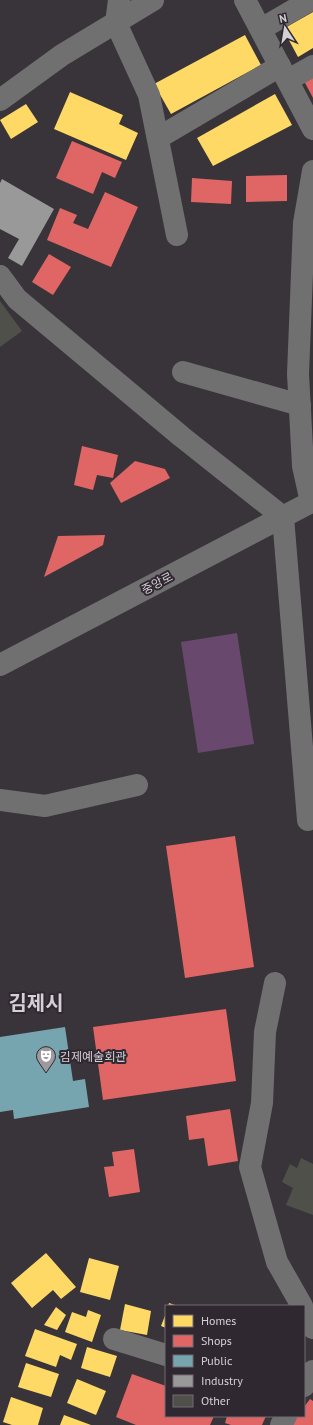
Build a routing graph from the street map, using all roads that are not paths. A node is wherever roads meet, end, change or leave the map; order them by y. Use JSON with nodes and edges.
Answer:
{"nodes":[{"id":1,"x":119,"y":0,"type":"edge"},
{"id":2,"x":153,"y":0,"type":"edge"},
{"id":3,"x":245,"y":0,"type":"edge"},
{"id":4,"x":311,"y":0,"type":"edge"},
{"id":5,"x":116,"y":23,"type":"junction"},
{"id":6,"x":261,"y":29,"type":"junction"},
{"id":7,"x":313,"y":66,"type":"edge"},
{"id":8,"x":284,"y":73,"type":"junction"},
{"id":9,"x":0,"y":100,"type":"edge"},
{"id":10,"x":313,"y":129,"type":"edge"},
{"id":11,"x":158,"y":138,"type":"junction"},
{"id":12,"x":313,"y":171,"type":"edge"},
{"id":13,"x":177,"y":235,"type":"dead end"},
{"id":14,"x":0,"y":276,"type":"edge"},
{"id":15,"x":183,"y":372,"type":"dead end"},
{"id":16,"x":300,"y":404,"type":"junction"},
{"id":17,"x":312,"y":502,"type":"edge"},
{"id":18,"x":283,"y":517,"type":"junction"},
{"id":19,"x":0,"y":665,"type":"edge"},
{"id":20,"x":137,"y":785,"type":"dead end"},
{"id":21,"x":0,"y":800,"type":"edge"},
{"id":22,"x":308,"y":820,"type":"dead end"},
{"id":23,"x":275,"y":984,"type":"dead end"},
{"id":24,"x":301,"y":1305,"type":"edge"},
{"id":25,"x":305,"y":1313,"type":"edge"},
{"id":26,"x":313,"y":1328,"type":"edge"},
{"id":27,"x":114,"y":1339,"type":"dead end"},
{"id":28,"x":165,"y":1355,"type":"edge"},
{"id":29,"x":313,"y":1371,"type":"edge"},
{"id":30,"x":305,"y":1384,"type":"edge"}],
"edges":[{"from":1,"to":5,"type":"street"},
{"from":2,"to":5,"type":"street"},
{"from":3,"to":6,"type":"street"},
{"from":4,"to":6,"type":"street"},
{"from":5,"to":9,"type":"street"},
{"from":5,"to":11,"type":"street"},
{"from":6,"to":8,"type":"street"},
{"from":7,"to":8,"type":"street"},
{"from":8,"to":10,"type":"street"},
{"from":8,"to":11,"type":"street"},
{"from":11,"to":13,"type":"street"},
{"from":12,"to":16,"type":"street"},
{"from":14,"to":18,"type":"street"},
{"from":15,"to":16,"type":"street"},
{"from":16,"to":17,"type":"street"},
{"from":17,"to":18,"type":"street","name":"중앙로"},
{"from":18,"to":19,"type":"street","name":"중앙로"},
{"from":18,"to":22,"type":"street"},
{"from":20,"to":21,"type":"street"},
{"from":23,"to":24,"type":"street"},
{"from":25,"to":26,"type":"street"},
{"from":27,"to":28,"type":"street"},
{"from":29,"to":30,"type":"street"}]}
